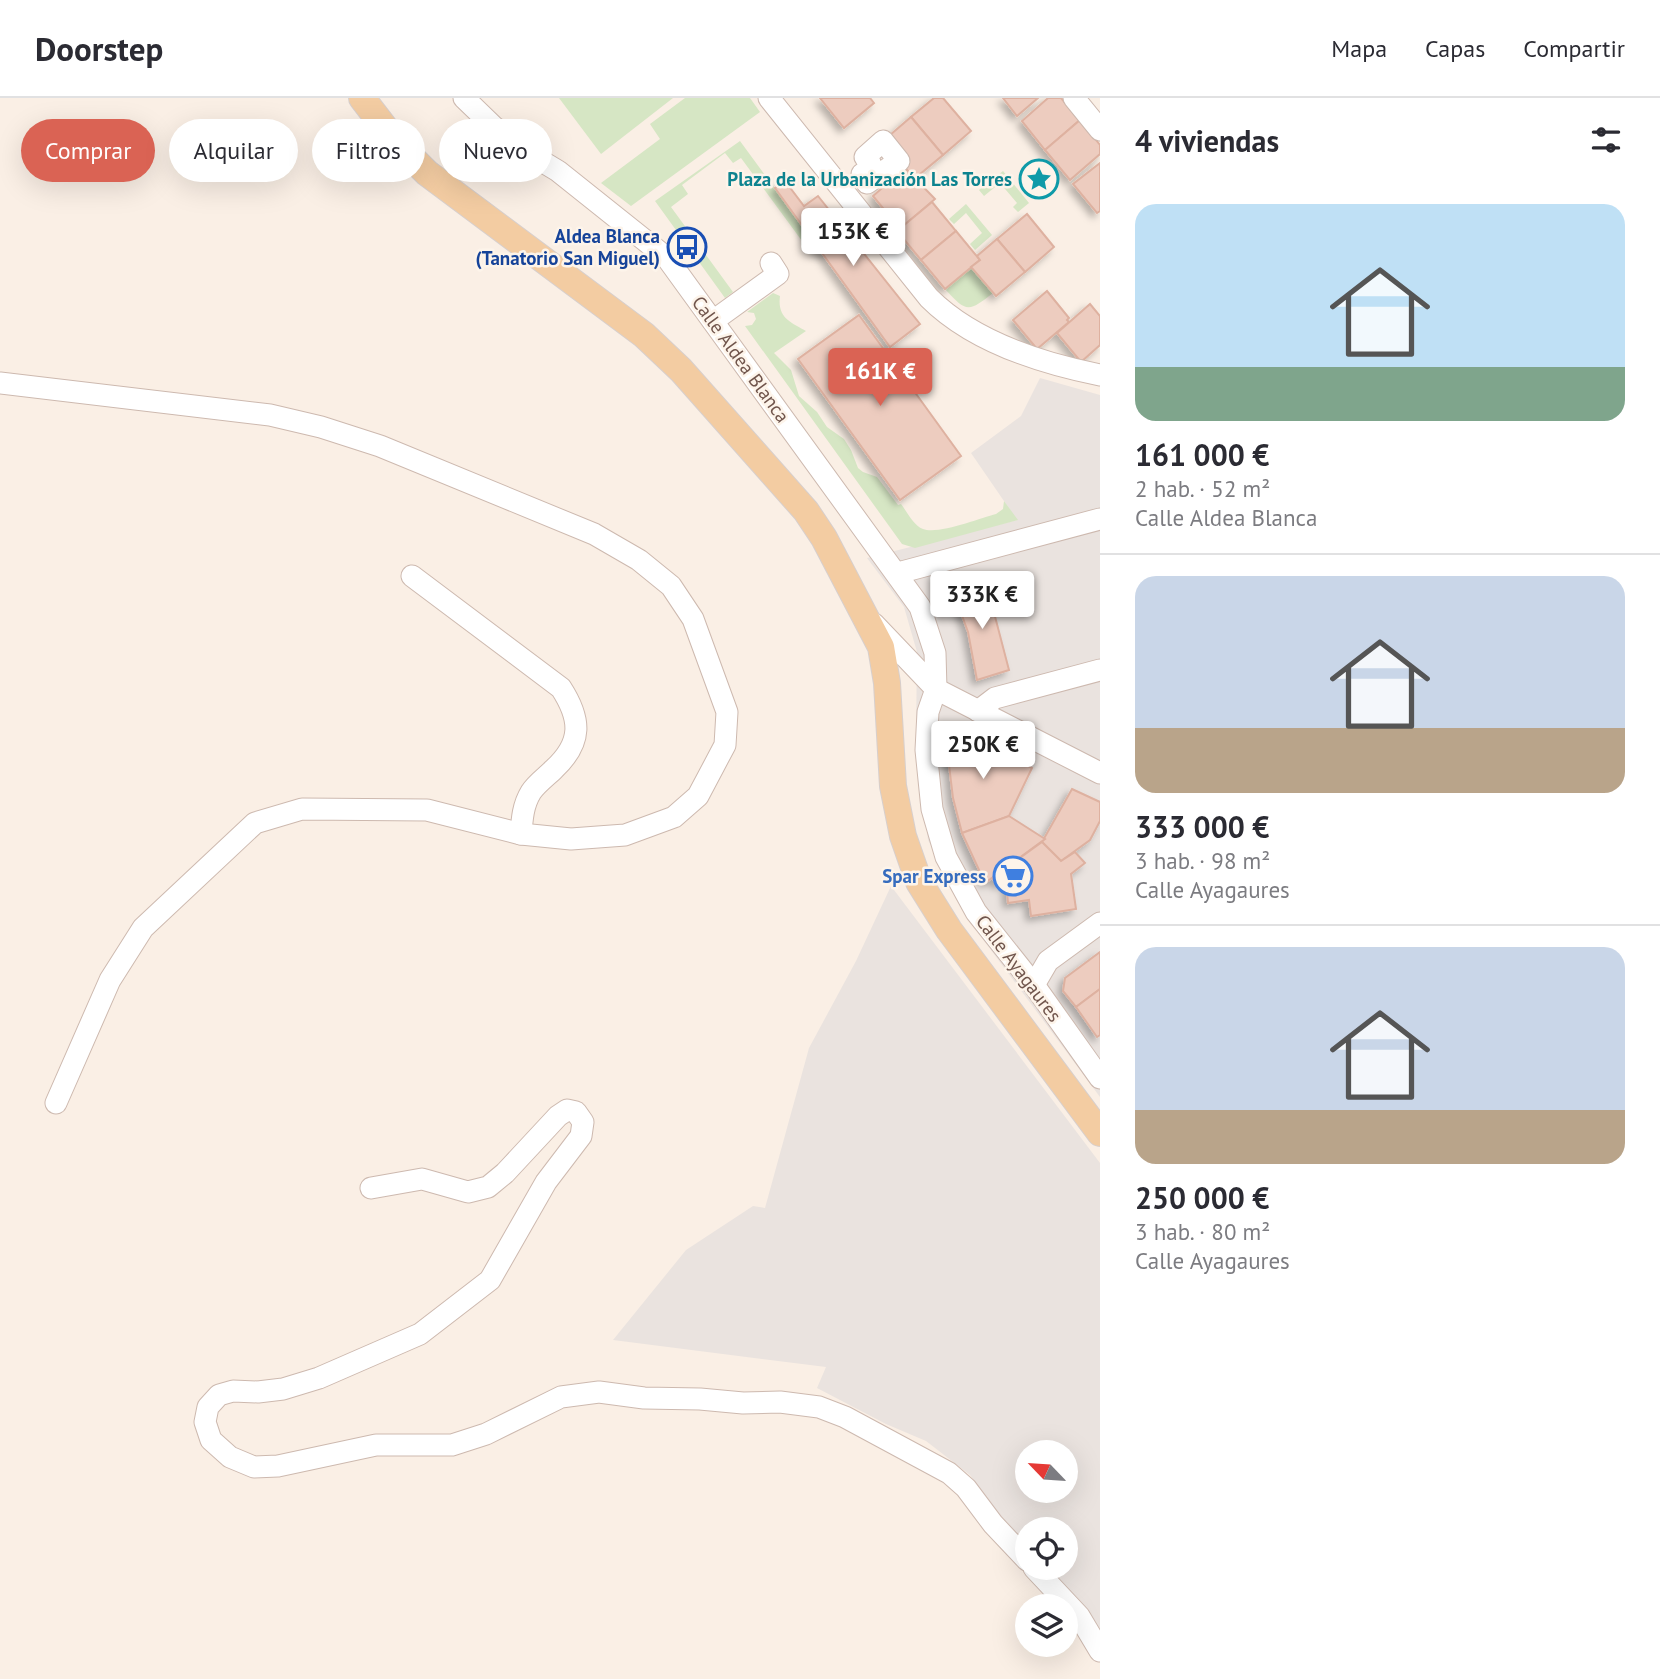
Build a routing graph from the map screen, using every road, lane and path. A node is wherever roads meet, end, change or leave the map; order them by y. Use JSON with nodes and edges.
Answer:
{"nodes":[{"id":1,"x":464,"y":98,"type":"edge"},
{"id":2,"x":482,"y":98,"type":"edge"},
{"id":3,"x":773,"y":99,"type":"edge"},
{"id":4,"x":1078,"y":100,"type":"edge"},
{"id":5,"x":366,"y":102,"type":"edge"},
{"id":6,"x":1100,"y":130,"type":"edge"},
{"id":7,"x":558,"y":171,"type":"junction"},
{"id":8,"x":771,"y":263,"type":"dead end"},
{"id":9,"x":713,"y":321,"type":"junction"},
{"id":10,"x":1100,"y":374,"type":"edge"},
{"id":11,"x":0,"y":383,"type":"edge"},
{"id":12,"x":1100,"y":519,"type":"edge"},
{"id":13,"x":898,"y":573,"type":"junction"},
{"id":14,"x":412,"y":576,"type":"dead end"},
{"id":15,"x":865,"y":615,"type":"junction"},
{"id":16,"x":1100,"y":670,"type":"edge"},
{"id":17,"x":936,"y":690,"type":"junction"},
{"id":18,"x":978,"y":711,"type":"junction"},
{"id":19,"x":1100,"y":773,"type":"edge"},
{"id":20,"x":521,"y":834,"type":"junction"},
{"id":21,"x":1100,"y":923,"type":"edge"},
{"id":22,"x":1034,"y":985,"type":"junction"},
{"id":23,"x":1100,"y":1078,"type":"edge"},
{"id":24,"x":56,"y":1103,"type":"dead end"},
{"id":25,"x":1100,"y":1133,"type":"edge"},
{"id":26,"x":370,"y":1188,"type":"dead end"},
{"id":27,"x":1015,"y":1547,"type":"edge"},
{"id":28,"x":1045,"y":1580,"type":"edge"},
{"id":29,"x":1100,"y":1651,"type":"edge"}],
"edges":[{"from":1,"to":7,"type":"street","name":"Calle Aldea Blanca"},
{"from":2,"to":7,"type":"street","name":"Calle Aldea Blanca"},
{"from":3,"to":10,"type":"street"},
{"from":4,"to":6,"type":"street"},
{"from":5,"to":15,"type":"main road"},
{"from":7,"to":9,"type":"street","name":"Calle Aldea Blanca"},
{"from":8,"to":9,"type":"street"},
{"from":9,"to":13,"type":"street","name":"Calle Aldea Blanca"},
{"from":11,"to":20,"type":"street"},
{"from":12,"to":13,"type":"street"},
{"from":13,"to":17,"type":"street","name":"Calle Ayagaures"},
{"from":14,"to":20,"type":"street"},
{"from":15,"to":17,"type":"street"},
{"from":15,"to":25,"type":"main road"},
{"from":16,"to":18,"type":"street"},
{"from":17,"to":18,"type":"street"},
{"from":17,"to":22,"type":"street","name":"Calle Ayagaures"},
{"from":18,"to":19,"type":"street"},
{"from":20,"to":24,"type":"street"},
{"from":21,"to":22,"type":"street"},
{"from":22,"to":23,"type":"street","name":"Calle Ayagaures"},
{"from":26,"to":27,"type":"street"},
{"from":28,"to":29,"type":"street"}]}
